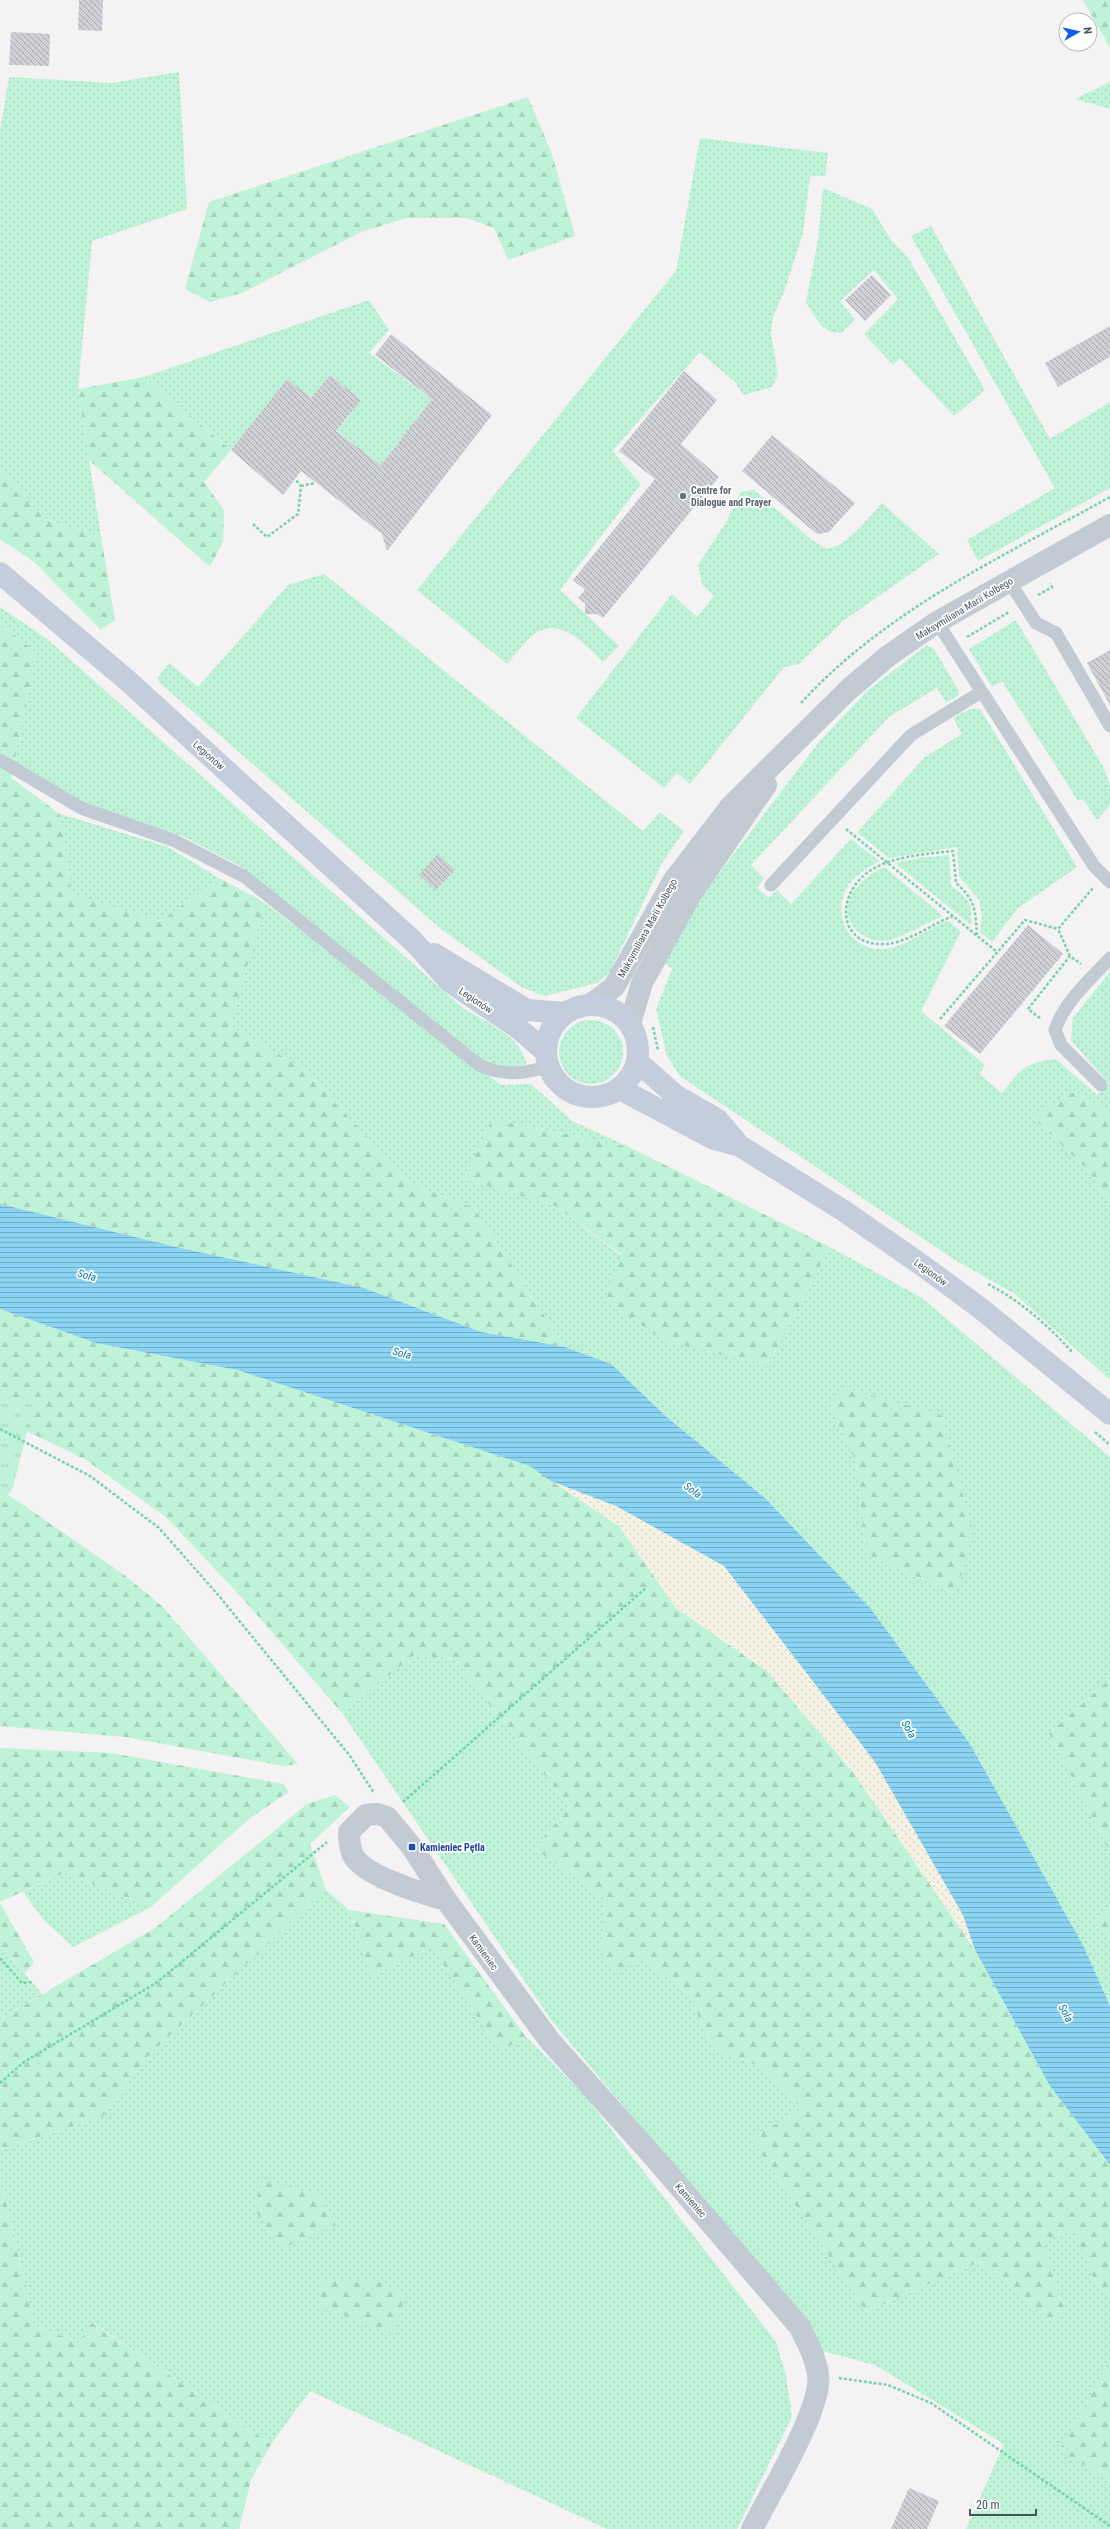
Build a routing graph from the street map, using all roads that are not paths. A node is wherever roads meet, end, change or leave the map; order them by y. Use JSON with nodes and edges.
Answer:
{"nodes":[{"id":1,"x":1110,"y":525,"type":"edge"},
{"id":2,"x":0,"y":573,"type":"edge"},
{"id":3,"x":1010,"y":581,"type":"junction"},
{"id":4,"x":937,"y":622,"type":"junction"},
{"id":5,"x":981,"y":692,"type":"junction"},
{"id":6,"x":1110,"y":726,"type":"edge"},
{"id":7,"x":796,"y":742,"type":"junction"},
{"id":8,"x":0,"y":760,"type":"edge"},
{"id":9,"x":1107,"y":879,"type":"edge"},
{"id":10,"x":771,"y":885,"type":"dead end"},
{"id":11,"x":413,"y":941,"type":"junction"},
{"id":12,"x":1110,"y":958,"type":"edge"},
{"id":13,"x":591,"y":1004,"type":"junction"},
{"id":14,"x":565,"y":1013,"type":"junction"},
{"id":15,"x":630,"y":1024,"type":"junction"},
{"id":16,"x":547,"y":1059,"type":"junction"},
{"id":17,"x":638,"y":1062,"type":"junction"},
{"id":18,"x":1101,"y":1085,"type":"dead end"},
{"id":19,"x":620,"y":1089,"type":"junction"},
{"id":20,"x":740,"y":1146,"type":"junction"},
{"id":21,"x":1110,"y":1414,"type":"edge"},
{"id":22,"x":446,"y":1900,"type":"junction"},
{"id":23,"x":752,"y":2529,"type":"edge"}],
"edges":[{"from":1,"to":3,"type":"street","name":"Maksymiliana Marii Kolbego"},
{"from":2,"to":11,"type":"main road","name":"Legionów"},
{"from":3,"to":4,"type":"street","name":"Maksymiliana Marii Kolbego"},
{"from":3,"to":6,"type":"lane"},
{"from":4,"to":5,"type":"lane"},
{"from":4,"to":7,"type":"street","name":"Maksymiliana Marii Kolbego"},
{"from":5,"to":9,"type":"lane"},
{"from":5,"to":10,"type":"lane"},
{"from":7,"to":13,"type":"street","name":"Maksymiliana Marii Kolbego"},
{"from":7,"to":15,"type":"street","name":"Maksymiliana Marii Kolbego"},
{"from":8,"to":16,"type":"lane"},
{"from":11,"to":14,"type":"main road","name":"Legionów"},
{"from":11,"to":16,"type":"main road","name":"Legionów"},
{"from":12,"to":18,"type":"lane"},
{"from":13,"to":14,"type":"main road"},
{"from":13,"to":15,"type":"main road"},
{"from":14,"to":16,"type":"main road"},
{"from":15,"to":17,"type":"main road"},
{"from":16,"to":19,"type":"main road"},
{"from":17,"to":19,"type":"main road"},
{"from":17,"to":20,"type":"main road","name":"Legionów"},
{"from":19,"to":20,"type":"main road","name":"Legionów"},
{"from":20,"to":21,"type":"main road","name":"Legionów"},
{"from":22,"to":22,"type":"street","name":"Kamieniec"},
{"from":22,"to":23,"type":"street","name":"Kamieniec"}]}
